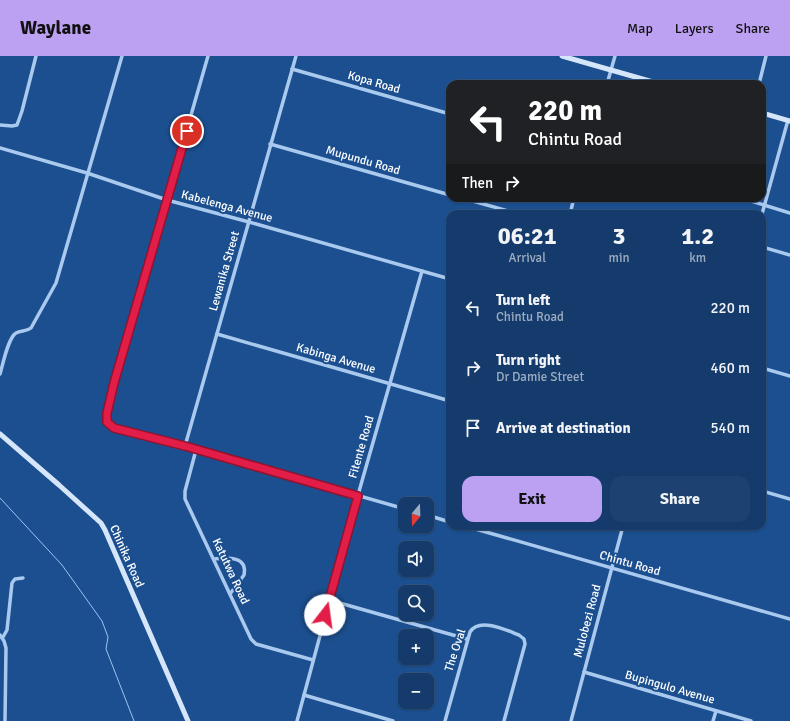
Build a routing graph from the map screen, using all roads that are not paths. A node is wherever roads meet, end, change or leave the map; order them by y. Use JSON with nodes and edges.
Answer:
{"nodes":[{"id":1,"x":36,"y":56,"type":"edge"},
{"id":2,"x":122,"y":56,"type":"edge"},
{"id":3,"x":208,"y":56,"type":"edge"},
{"id":4,"x":296,"y":56,"type":"edge"},
{"id":5,"x":562,"y":56,"type":"edge"},
{"id":6,"x":615,"y":56,"type":"edge"},
{"id":7,"x":766,"y":56,"type":"edge"},
{"id":8,"x":292,"y":69,"type":"junction"},
{"id":9,"x":611,"y":70,"type":"junction"},
{"id":10,"x":608,"y":80,"type":"edge"},
{"id":11,"x":646,"y":80,"type":"edge"},
{"id":12,"x":760,"y":80,"type":"edge"},
{"id":13,"x":446,"y":113,"type":"edge"},
{"id":14,"x":766,"y":114,"type":"edge"},
{"id":15,"x":789,"y":120,"type":"edge"},
{"id":16,"x":0,"y":125,"type":"edge"},
{"id":17,"x":270,"y":144,"type":"junction"},
{"id":18,"x":0,"y":148,"type":"edge"},
{"id":19,"x":87,"y":174,"type":"junction"},
{"id":20,"x":446,"y":194,"type":"edge"},
{"id":21,"x":766,"y":198,"type":"edge"},
{"id":22,"x":167,"y":200,"type":"junction"},
{"id":23,"x":476,"y":202,"type":"edge"},
{"id":24,"x":754,"y":202,"type":"edge"},
{"id":25,"x":765,"y":202,"type":"edge"},
{"id":26,"x":764,"y":205,"type":"junction"},
{"id":27,"x":505,"y":210,"type":"edge"},
{"id":28,"x":763,"y":210,"type":"edge"},
{"id":29,"x":790,"y":213,"type":"edge"},
{"id":30,"x":249,"y":222,"type":"junction"},
{"id":31,"x":766,"y":248,"type":"edge"},
{"id":32,"x":790,"y":255,"type":"edge"},
{"id":33,"x":422,"y":271,"type":"junction"},
{"id":34,"x":446,"y":278,"type":"edge"},
{"id":35,"x":217,"y":334,"type":"junction"},
{"id":36,"x":766,"y":369,"type":"edge"},
{"id":37,"x":0,"y":374,"type":"edge"},
{"id":38,"x":790,"y":376,"type":"edge"},
{"id":39,"x":390,"y":384,"type":"junction"},
{"id":40,"x":446,"y":400,"type":"edge"},
{"id":41,"x":0,"y":434,"type":"edge"},
{"id":42,"x":185,"y":446,"type":"junction"},
{"id":43,"x":196,"y":450,"type":"junction"},
{"id":44,"x":766,"y":492,"type":"edge"},
{"id":45,"x":358,"y":496,"type":"junction"},
{"id":46,"x":790,"y":499,"type":"edge"},
{"id":47,"x":398,"y":507,"type":"edge"},
{"id":48,"x":434,"y":517,"type":"edge"},
{"id":49,"x":446,"y":521,"type":"edge"},
{"id":50,"x":479,"y":530,"type":"edge"},
{"id":51,"x":622,"y":530,"type":"edge"},
{"id":52,"x":214,"y":559,"type":"junction"},
{"id":53,"x":612,"y":568,"type":"junction"},
{"id":54,"x":23,"y":578,"type":"dead end"},
{"id":55,"x":230,"y":594,"type":"junction"},
{"id":56,"x":329,"y":600,"type":"junction"},
{"id":57,"x":790,"y":619,"type":"edge"},
{"id":58,"x":1,"y":636,"type":"edge"},
{"id":59,"x":467,"y":640,"type":"junction"},
{"id":60,"x":313,"y":660,"type":"junction"},
{"id":61,"x":584,"y":672,"type":"junction"},
{"id":62,"x":304,"y":695,"type":"junction"},
{"id":63,"x":716,"y":711,"type":"junction"},
{"id":64,"x":5,"y":721,"type":"edge"},
{"id":65,"x":188,"y":721,"type":"edge"},
{"id":66,"x":297,"y":721,"type":"edge"},
{"id":67,"x":393,"y":721,"type":"edge"},
{"id":68,"x":445,"y":721,"type":"edge"},
{"id":69,"x":504,"y":721,"type":"edge"},
{"id":70,"x":571,"y":721,"type":"edge"},
{"id":71,"x":713,"y":721,"type":"edge"},
{"id":72,"x":751,"y":721,"type":"edge"}],
"edges":[{"from":1,"to":16,"type":"street"},
{"from":2,"to":19,"type":"street"},
{"from":3,"to":22,"type":"street"},
{"from":4,"to":8,"type":"street","name":"Lewanika Street"},
{"from":5,"to":9,"type":"main road"},
{"from":6,"to":9,"type":"street"},
{"from":7,"to":12,"type":"street"},
{"from":8,"to":13,"type":"street","name":"Kopa Road"},
{"from":8,"to":17,"type":"street","name":"Lewanika Street"},
{"from":9,"to":10,"type":"street"},
{"from":9,"to":11,"type":"main road"},
{"from":14,"to":15,"type":"main road"},
{"from":15,"to":21,"type":"street"},
{"from":17,"to":20,"type":"street","name":"Mupundu Road"},
{"from":17,"to":30,"type":"street","name":"Lewanika Street"},
{"from":18,"to":19,"type":"street","name":"Kabelenga Avenue"},
{"from":19,"to":22,"type":"street","name":"Kabelenga Avenue"},
{"from":19,"to":37,"type":"street"},
{"from":22,"to":30,"type":"street","name":"Kabelenga Avenue"},
{"from":22,"to":42,"type":"street"},
{"from":23,"to":27,"type":"street"},
{"from":24,"to":26,"type":"street"},
{"from":25,"to":26,"type":"street"},
{"from":26,"to":28,"type":"street"},
{"from":26,"to":29,"type":"street"},
{"from":30,"to":33,"type":"street","name":"Kabelenga Avenue"},
{"from":30,"to":35,"type":"street","name":"Lewanika Street"},
{"from":31,"to":32,"type":"street"},
{"from":33,"to":34,"type":"street","name":"Kabelenga Avenue"},
{"from":33,"to":39,"type":"street","name":"Fitente Road"},
{"from":35,"to":39,"type":"street","name":"Kabinga Avenue"},
{"from":35,"to":42,"type":"street","name":"Lewanika Street"},
{"from":36,"to":38,"type":"street"},
{"from":39,"to":40,"type":"street","name":"Kabinga Avenue"},
{"from":39,"to":45,"type":"street","name":"Fitente Road"},
{"from":41,"to":65,"type":"main road","name":"Chinika Road"},
{"from":42,"to":43,"type":"street"},
{"from":43,"to":45,"type":"street"},
{"from":43,"to":52,"type":"street","name":"Katutwa Road"},
{"from":44,"to":46,"type":"street"},
{"from":45,"to":47,"type":"street"},
{"from":45,"to":56,"type":"street","name":"Fitente Road"},
{"from":48,"to":49,"type":"street"},
{"from":50,"to":53,"type":"street","name":"Chintu Road"},
{"from":51,"to":53,"type":"street","name":"Mulobezi Road"},
{"from":52,"to":55,"type":"street","name":"Katutwa Road"},
{"from":52,"to":55,"type":"street"},
{"from":53,"to":57,"type":"street","name":"Chintu Road"},
{"from":53,"to":61,"type":"street","name":"Mulobezi Road"},
{"from":54,"to":58,"type":"street"},
{"from":55,"to":60,"type":"street","name":"Katutwa Road"},
{"from":56,"to":59,"type":"street"},
{"from":56,"to":60,"type":"street","name":"Fitente Road"},
{"from":58,"to":64,"type":"street"},
{"from":59,"to":68,"type":"street","name":"The Oval"},
{"from":59,"to":69,"type":"street","name":"The Oval"},
{"from":60,"to":62,"type":"street","name":"Fitente Road"},
{"from":61,"to":63,"type":"street","name":"Bupingulo Avenue"},
{"from":61,"to":70,"type":"street","name":"Mulobezi Road"},
{"from":62,"to":66,"type":"street","name":"Fitente Road"},
{"from":62,"to":67,"type":"street"},
{"from":63,"to":71,"type":"street"},
{"from":63,"to":72,"type":"street","name":"Bupingulo Avenue"}]}
